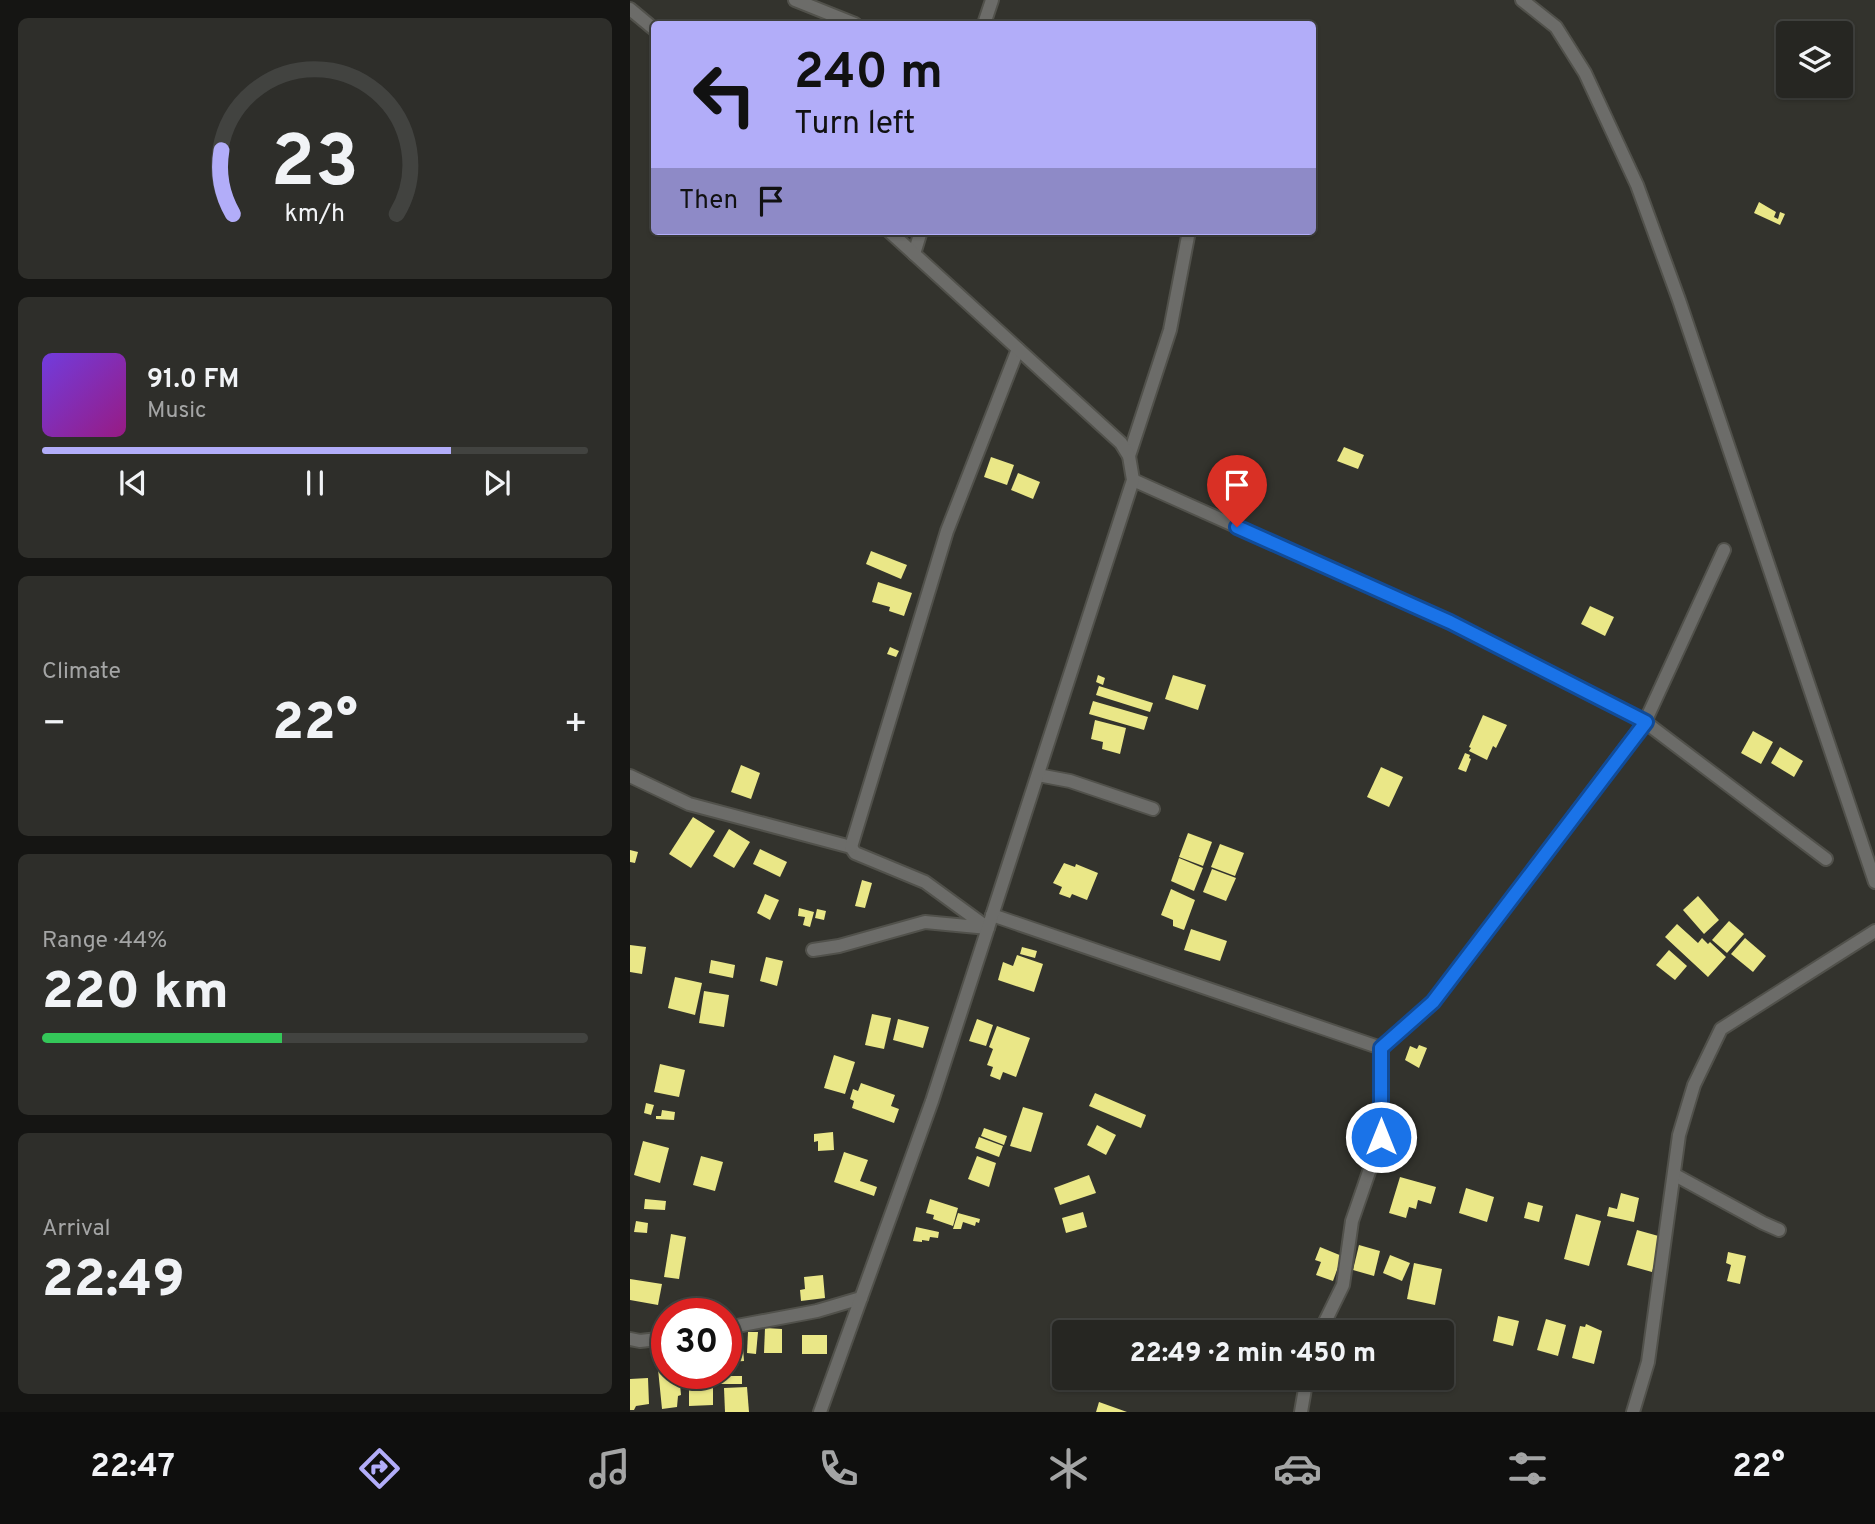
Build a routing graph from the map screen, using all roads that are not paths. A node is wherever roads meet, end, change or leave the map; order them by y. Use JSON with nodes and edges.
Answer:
{"nodes":[{"id":1,"x":795,"y":0,"type":"edge"},
{"id":2,"x":992,"y":0,"type":"edge"},
{"id":3,"x":1522,"y":0,"type":"edge"},
{"id":4,"x":630,"y":9,"type":"edge"},
{"id":5,"x":848,"y":21,"type":"edge"},
{"id":6,"x":985,"y":21,"type":"edge"},
{"id":7,"x":651,"y":26,"type":"edge"},
{"id":8,"x":893,"y":235,"type":"edge"},
{"id":9,"x":920,"y":235,"type":"edge"},
{"id":10,"x":1188,"y":235,"type":"edge"},
{"id":11,"x":914,"y":254,"type":"junction"},
{"id":12,"x":1018,"y":349,"type":"junction"},
{"id":13,"x":1129,"y":456,"type":"junction"},
{"id":14,"x":1133,"y":480,"type":"junction"},
{"id":15,"x":1724,"y":550,"type":"dead end"},
{"id":16,"x":1646,"y":722,"type":"junction"},
{"id":17,"x":1038,"y":775,"type":"junction"},
{"id":18,"x":630,"y":776,"type":"edge"},
{"id":19,"x":1153,"y":810,"type":"dead end"},
{"id":20,"x":851,"y":847,"type":"junction"},
{"id":21,"x":1826,"y":859,"type":"dead end"},
{"id":22,"x":1875,"y":882,"type":"edge"},
{"id":23,"x":992,"y":915,"type":"junction"},
{"id":24,"x":988,"y":928,"type":"junction"},
{"id":25,"x":1875,"y":931,"type":"edge"},
{"id":26,"x":813,"y":950,"type":"dead end"},
{"id":27,"x":1381,"y":1048,"type":"junction"},
{"id":28,"x":1675,"y":1175,"type":"junction"},
{"id":29,"x":1779,"y":1230,"type":"dead end"},
{"id":30,"x":861,"y":1298,"type":"junction"},
{"id":31,"x":1326,"y":1320,"type":"edge"},
{"id":32,"x":742,"y":1325,"type":"edge"},
{"id":33,"x":630,"y":1339,"type":"edge"},
{"id":34,"x":651,"y":1340,"type":"edge"},
{"id":35,"x":1305,"y":1390,"type":"edge"},
{"id":36,"x":820,"y":1412,"type":"edge"},
{"id":37,"x":1301,"y":1412,"type":"edge"},
{"id":38,"x":1633,"y":1412,"type":"edge"}],
"edges":[{"from":1,"to":5,"type":"street"},
{"from":2,"to":6,"type":"street"},
{"from":3,"to":22,"type":"street"},
{"from":4,"to":7,"type":"street"},
{"from":8,"to":11,"type":"street"},
{"from":9,"to":11,"type":"street"},
{"from":10,"to":13,"type":"street"},
{"from":11,"to":12,"type":"street"},
{"from":12,"to":13,"type":"street"},
{"from":12,"to":20,"type":"street"},
{"from":13,"to":14,"type":"street"},
{"from":14,"to":16,"type":"street"},
{"from":14,"to":17,"type":"street"},
{"from":15,"to":16,"type":"street"},
{"from":16,"to":21,"type":"street"},
{"from":16,"to":27,"type":"street"},
{"from":17,"to":19,"type":"street"},
{"from":17,"to":23,"type":"street"},
{"from":18,"to":20,"type":"street"},
{"from":20,"to":24,"type":"street"},
{"from":23,"to":24,"type":"street"},
{"from":23,"to":27,"type":"street"},
{"from":24,"to":26,"type":"street"},
{"from":24,"to":30,"type":"street"},
{"from":25,"to":28,"type":"street"},
{"from":27,"to":31,"type":"street"},
{"from":28,"to":29,"type":"street"},
{"from":28,"to":38,"type":"street"},
{"from":30,"to":32,"type":"street"},
{"from":30,"to":36,"type":"street"},
{"from":33,"to":34,"type":"street"},
{"from":35,"to":37,"type":"street"}]}
